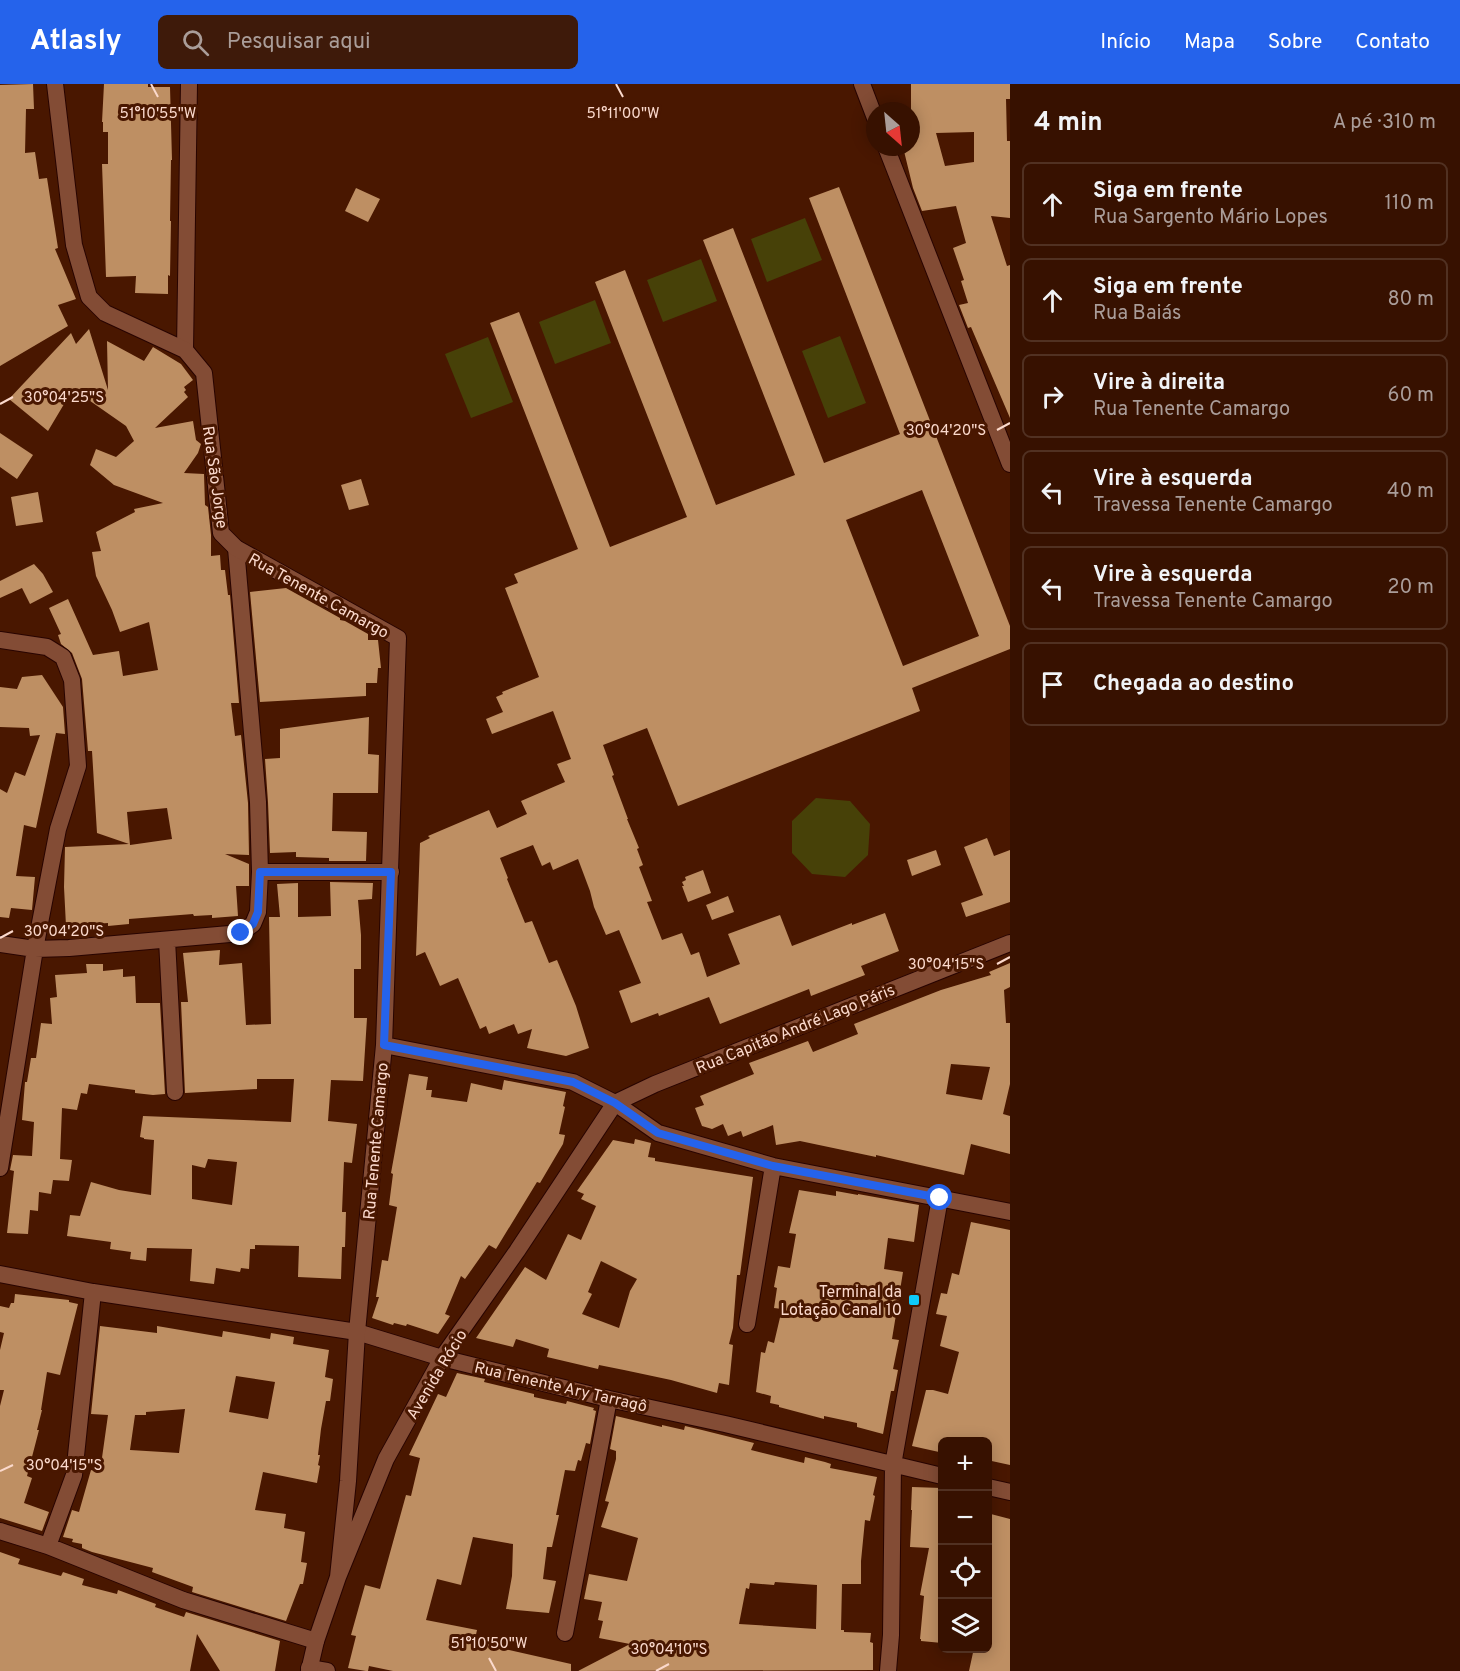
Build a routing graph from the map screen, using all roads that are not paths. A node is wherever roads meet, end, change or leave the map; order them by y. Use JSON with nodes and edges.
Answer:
{"nodes":[{"id":1,"x":55,"y":84,"type":"edge"},
{"id":2,"x":189,"y":84,"type":"edge"},
{"id":3,"x":862,"y":84,"type":"edge"},
{"id":4,"x":869,"y":102,"type":"edge"},
{"id":5,"x":890,"y":156,"type":"edge"},
{"id":6,"x":185,"y":350,"type":"junction"},
{"id":7,"x":1010,"y":464,"type":"edge"},
{"id":8,"x":236,"y":548,"type":"junction"},
{"id":9,"x":0,"y":640,"type":"edge"},
{"id":10,"x":260,"y":872,"type":"junction"},
{"id":11,"x":391,"y":872,"type":"junction"},
{"id":12,"x":167,"y":940,"type":"junction"},
{"id":13,"x":1010,"y":942,"type":"edge"},
{"id":14,"x":0,"y":944,"type":"edge"},
{"id":15,"x":35,"y":949,"type":"junction"},
{"id":16,"x":384,"y":1045,"type":"junction"},
{"id":17,"x":175,"y":1092,"type":"dead end"},
{"id":18,"x":615,"y":1103,"type":"junction"},
{"id":19,"x":773,"y":1166,"type":"junction"},
{"id":20,"x":0,"y":1168,"type":"edge"},
{"id":21,"x":940,"y":1198,"type":"junction"},
{"id":22,"x":1010,"y":1212,"type":"edge"},
{"id":23,"x":0,"y":1274,"type":"edge"},
{"id":24,"x":93,"y":1292,"type":"junction"},
{"id":25,"x":747,"y":1324,"type":"dead end"},
{"id":26,"x":357,"y":1332,"type":"junction"},
{"id":27,"x":442,"y":1358,"type":"junction"},
{"id":28,"x":609,"y":1399,"type":"junction"},
{"id":29,"x":893,"y":1465,"type":"junction"},
{"id":30,"x":938,"y":1475,"type":"edge"},
{"id":31,"x":992,"y":1488,"type":"edge"},
{"id":32,"x":1010,"y":1492,"type":"edge"},
{"id":33,"x":0,"y":1531,"type":"edge"},
{"id":34,"x":48,"y":1546,"type":"junction"},
{"id":35,"x":338,"y":1577,"type":"junction"},
{"id":36,"x":565,"y":1633,"type":"dead end"},
{"id":37,"x":316,"y":1641,"type":"junction"},
{"id":38,"x":309,"y":1670,"type":"edge"},
{"id":39,"x":327,"y":1671,"type":"edge"},
{"id":40,"x":888,"y":1671,"type":"edge"}],
"edges":[{"from":1,"to":6,"type":"street"},
{"from":2,"to":6,"type":"street"},
{"from":3,"to":4,"type":"street"},
{"from":5,"to":7,"type":"street"},
{"from":6,"to":8,"type":"street","name":"Rua São Jorge"},
{"from":8,"to":10,"type":"street","name":"Rua São Jorge"},
{"from":8,"to":11,"type":"street","name":"Rua Tenente Camargo"},
{"from":9,"to":15,"type":"street"},
{"from":10,"to":11,"type":"street"},
{"from":10,"to":12,"type":"street","name":"Rua São Jorge"},
{"from":11,"to":16,"type":"street","name":"Rua Tenente Camargo"},
{"from":12,"to":15,"type":"street","name":"Rua São Jorge"},
{"from":12,"to":17,"type":"street"},
{"from":13,"to":18,"type":"street","name":"Rua Capitão André Lago Páris"},
{"from":14,"to":15,"type":"street","name":"Rua São Jorge"},
{"from":15,"to":20,"type":"street"},
{"from":16,"to":18,"type":"street"},
{"from":16,"to":26,"type":"street","name":"Rua Tenente Camargo"},
{"from":18,"to":19,"type":"street"},
{"from":18,"to":27,"type":"street","name":"Avenida Rócio"},
{"from":19,"to":21,"type":"street"},
{"from":19,"to":25,"type":"street"},
{"from":21,"to":22,"type":"street"},
{"from":21,"to":29,"type":"street"},
{"from":23,"to":24,"type":"street","name":"Rua Tenente Ary Tarragô"},
{"from":24,"to":26,"type":"street","name":"Rua Tenente Ary Tarragô"},
{"from":24,"to":34,"type":"street"},
{"from":26,"to":27,"type":"street","name":"Rua Tenente Ary Tarragô"},
{"from":26,"to":35,"type":"street","name":"Rua Tenente Camargo"},
{"from":27,"to":28,"type":"street","name":"Rua Tenente Ary Tarragô"},
{"from":27,"to":35,"type":"street","name":"Avenida Rócio"},
{"from":28,"to":29,"type":"street","name":"Rua Tenente Ary Tarragô"},
{"from":28,"to":36,"type":"street"},
{"from":29,"to":30,"type":"street","name":"Rua Tenente Ary Tarragô"},
{"from":29,"to":40,"type":"street"},
{"from":31,"to":32,"type":"street"},
{"from":33,"to":34,"type":"street"},
{"from":34,"to":37,"type":"street"},
{"from":35,"to":37,"type":"street","name":"Avenida Rócio"},
{"from":37,"to":38,"type":"street","name":"Avenida Rócio"},
{"from":38,"to":39,"type":"street"}]}
